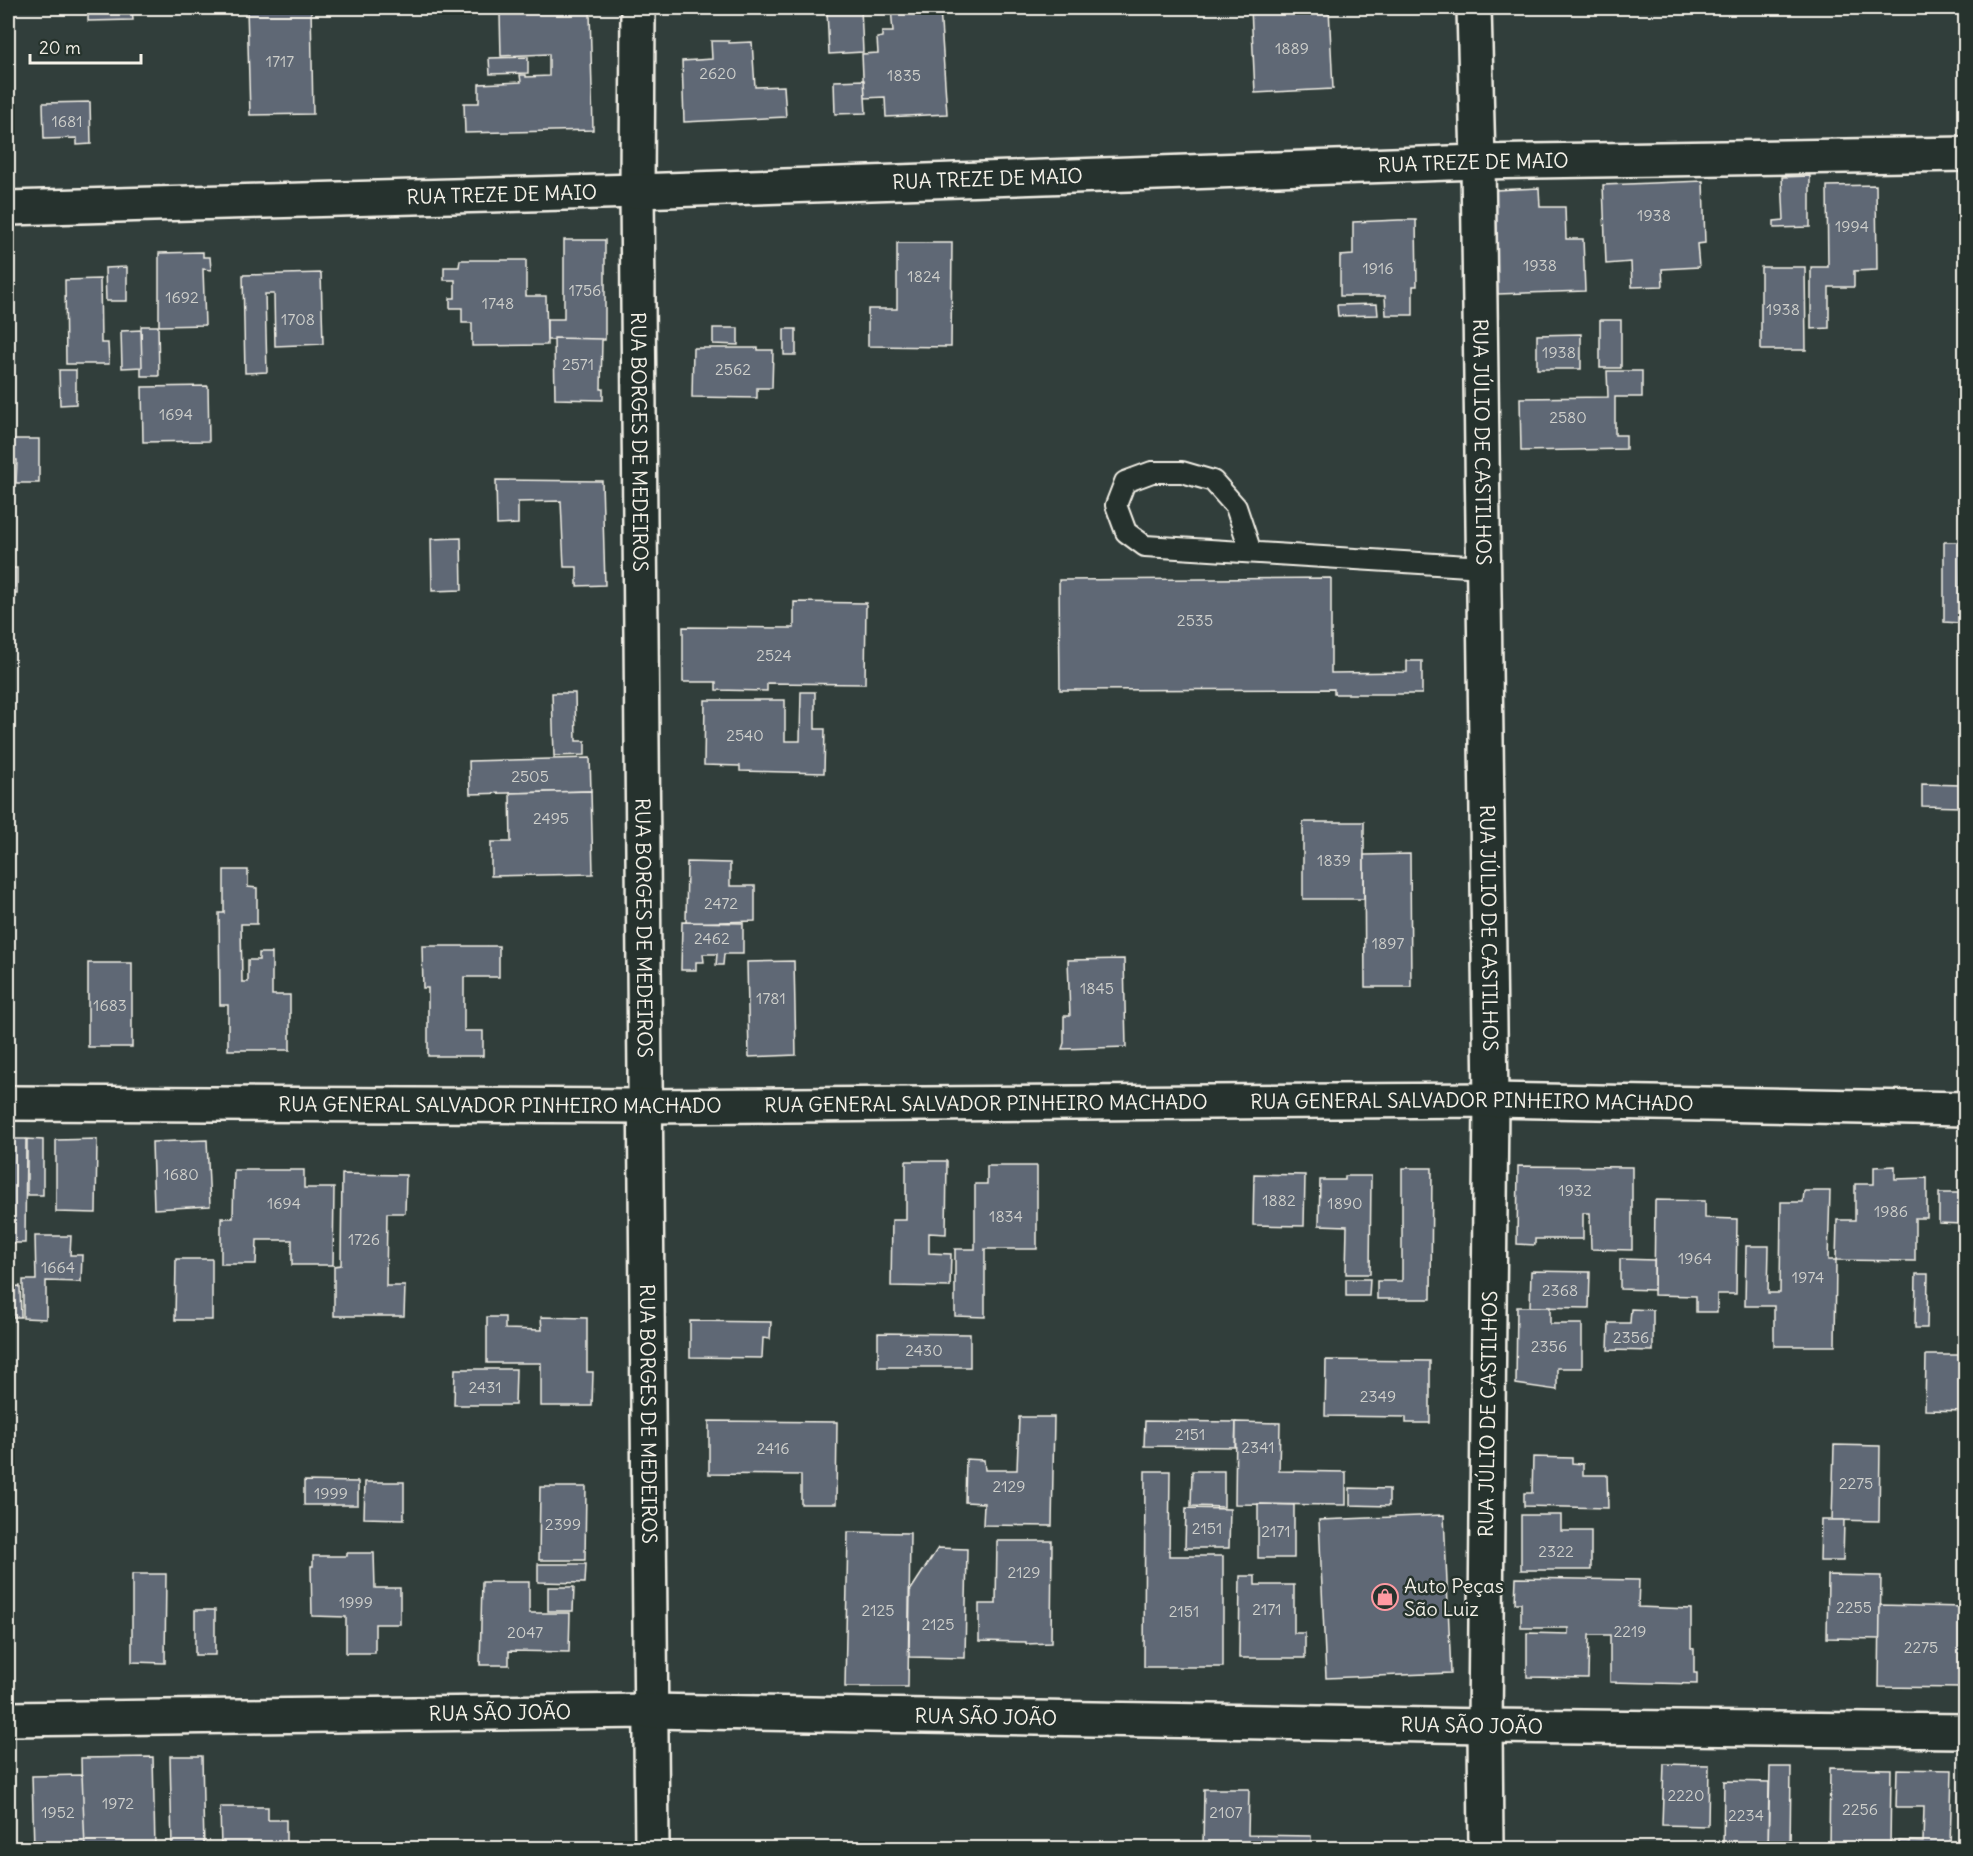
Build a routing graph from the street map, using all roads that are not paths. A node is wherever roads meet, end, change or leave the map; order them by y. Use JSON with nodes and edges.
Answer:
{"nodes":[{"id":1,"x":638,"y":8,"type":"edge"},
{"id":2,"x":1474,"y":8,"type":"edge"},
{"id":3,"x":1965,"y":154,"type":"edge"},
{"id":4,"x":1478,"y":162,"type":"junction"},
{"id":5,"x":637,"y":190,"type":"junction"},
{"id":6,"x":8,"y":208,"type":"edge"},
{"id":7,"x":1251,"y":552,"type":"junction"},
{"id":8,"x":1484,"y":567,"type":"junction"},
{"id":9,"x":1491,"y":1100,"type":"junction"},
{"id":10,"x":8,"y":1103,"type":"edge"},
{"id":11,"x":644,"y":1106,"type":"junction"},
{"id":12,"x":1965,"y":1109,"type":"edge"},
{"id":13,"x":650,"y":1711,"type":"junction"},
{"id":14,"x":8,"y":1719,"type":"edge"},
{"id":15,"x":1485,"y":1726,"type":"junction"},
{"id":16,"x":1965,"y":1731,"type":"edge"},
{"id":17,"x":652,"y":1848,"type":"edge"},
{"id":18,"x":1486,"y":1848,"type":"edge"}],
"edges":[{"from":1,"to":5,"type":"street","name":"RUA BORGES DE MEDEIROS"},
{"from":2,"to":4,"type":"street","name":"RUA JÚLIO DE CASTILHOS"},
{"from":3,"to":4,"type":"street","name":"RUA TREZE DE MAIO"},
{"from":4,"to":5,"type":"street","name":"RUA TREZE DE MAIO"},
{"from":4,"to":8,"type":"street","name":"RUA JÚLIO DE CASTILHOS"},
{"from":5,"to":6,"type":"street","name":"RUA TREZE DE MAIO"},
{"from":5,"to":11,"type":"street","name":"RUA BORGES DE MEDEIROS"},
{"from":7,"to":7,"type":"lane"},
{"from":7,"to":8,"type":"lane"},
{"from":8,"to":9,"type":"street","name":"RUA JÚLIO DE CASTILHOS"},
{"from":9,"to":11,"type":"street","name":"RUA GENERAL SALVADOR PINHEIRO MACHADO"},
{"from":9,"to":12,"type":"street","name":"RUA GENERAL SALVADOR PINHEIRO MACHADO"},
{"from":9,"to":15,"type":"street","name":"RUA JÚLIO DE CASTILHOS"},
{"from":10,"to":11,"type":"street","name":"RUA GENERAL SALVADOR PINHEIRO MACHADO"},
{"from":11,"to":13,"type":"street","name":"RUA BORGES DE MEDEIROS"},
{"from":13,"to":14,"type":"street","name":"RUA SÃO JOÃO"},
{"from":13,"to":15,"type":"street","name":"RUA SÃO JOÃO"},
{"from":13,"to":17,"type":"street","name":"RUA BORGES DE MEDEIROS"},
{"from":15,"to":16,"type":"street","name":"RUA SÃO JOÃO"},
{"from":15,"to":18,"type":"street","name":"RUA JÚLIO DE CASTILHOS"}]}
